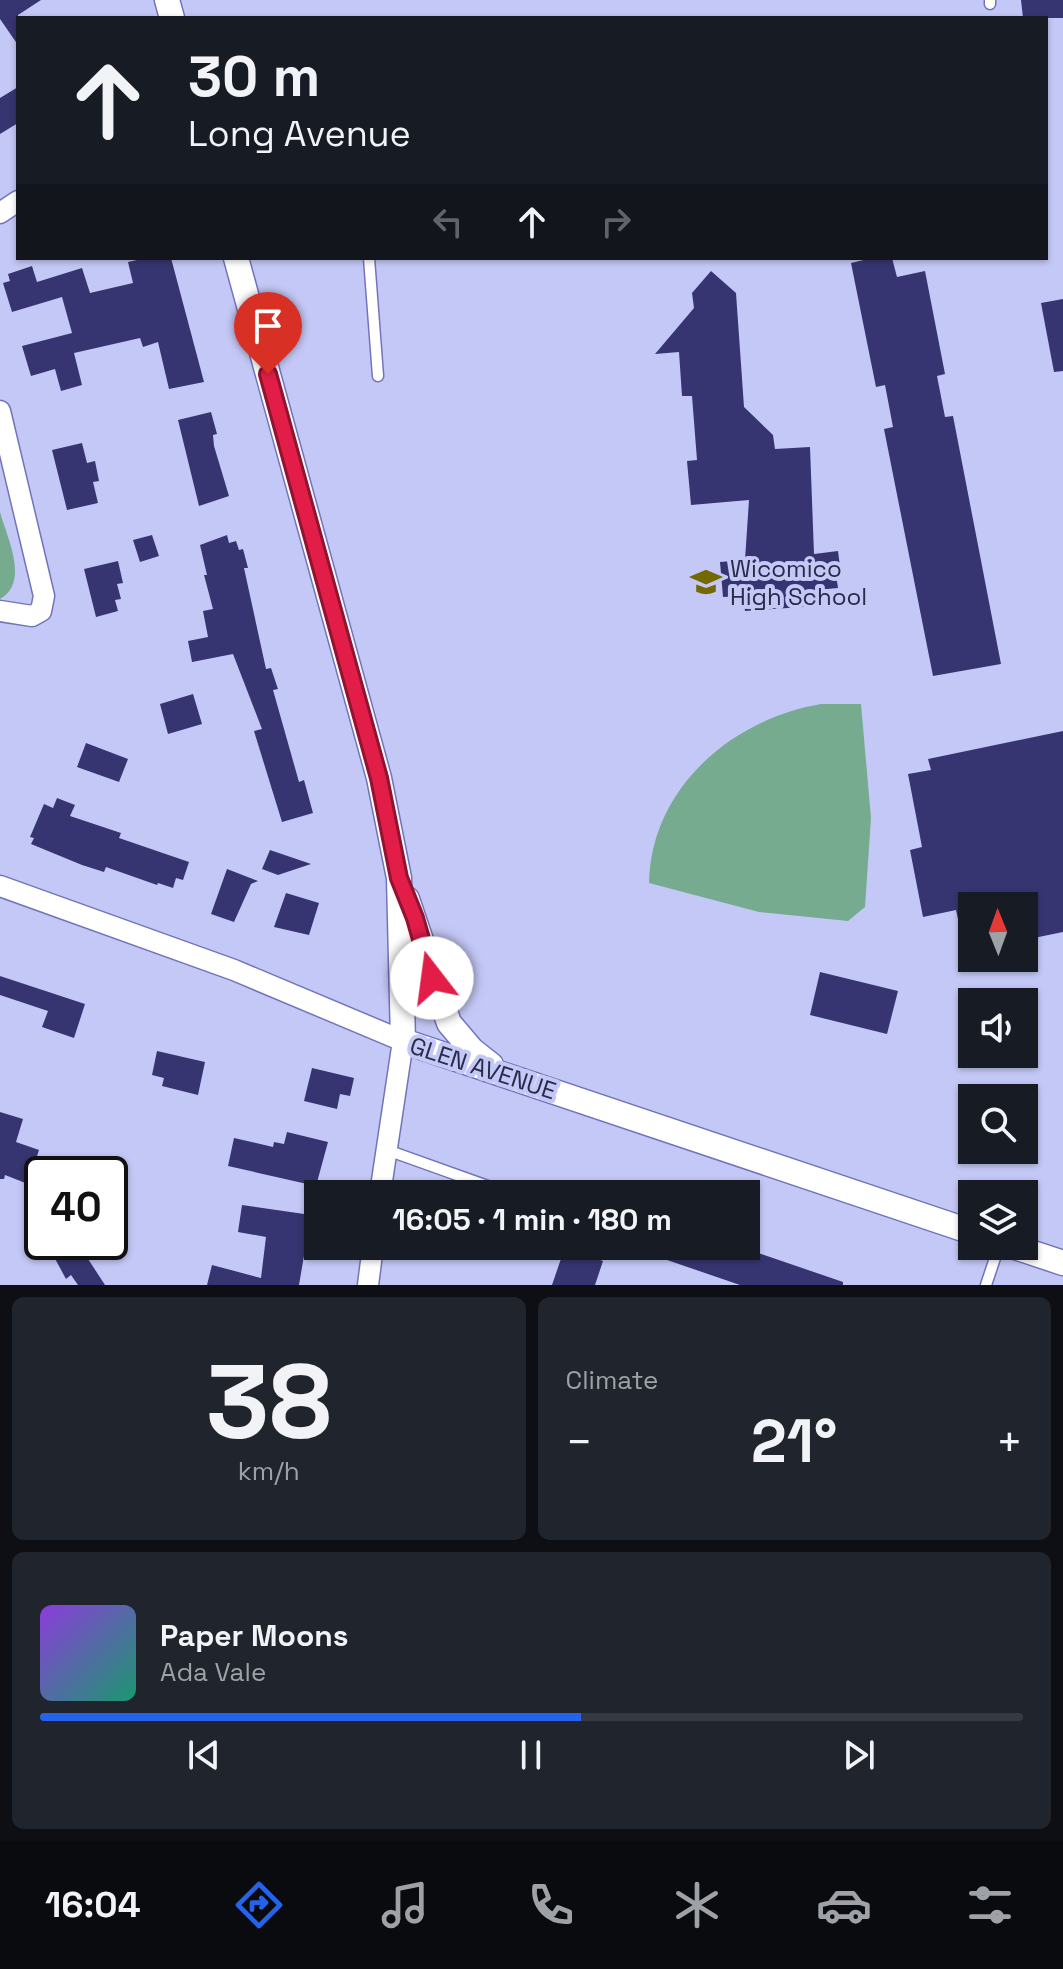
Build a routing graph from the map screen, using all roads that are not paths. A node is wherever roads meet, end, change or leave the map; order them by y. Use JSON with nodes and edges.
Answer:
{"nodes":[{"id":1,"x":237,"y":260,"type":"edge"},
{"id":2,"x":369,"y":260,"type":"edge"},
{"id":3,"x":378,"y":376,"type":"dead end"},
{"id":4,"x":0,"y":411,"type":"edge"},
{"id":5,"x":0,"y":611,"type":"edge"},
{"id":6,"x":399,"y":878,"type":"junction"},
{"id":7,"x":0,"y":886,"type":"edge"},
{"id":8,"x":403,"y":1041,"type":"junction"},
{"id":9,"x":502,"y":1074,"type":"junction"},
{"id":10,"x":387,"y":1150,"type":"junction"},
{"id":11,"x":382,"y":1180,"type":"edge"},
{"id":12,"x":471,"y":1180,"type":"edge"},
{"id":13,"x":958,"y":1227,"type":"edge"},
{"id":14,"x":1038,"y":1255,"type":"edge"},
{"id":15,"x":371,"y":1260,"type":"edge"},
{"id":16,"x":994,"y":1260,"type":"edge"},
{"id":17,"x":1063,"y":1263,"type":"edge"},
{"id":18,"x":368,"y":1285,"type":"edge"},
{"id":19,"x":986,"y":1285,"type":"edge"}],
"edges":[{"from":1,"to":6,"type":"street"},
{"from":2,"to":3,"type":"lane"},
{"from":4,"to":5,"type":"street"},
{"from":6,"to":8,"type":"street"},
{"from":6,"to":9,"type":"street"},
{"from":7,"to":8,"type":"street","name":"GLEN AVENUE"},
{"from":8,"to":9,"type":"street","name":"GLEN AVENUE"},
{"from":8,"to":10,"type":"street"},
{"from":9,"to":13,"type":"street","name":"GLEN AVENUE"},
{"from":10,"to":11,"type":"street"},
{"from":10,"to":12,"type":"lane"},
{"from":14,"to":17,"type":"street"},
{"from":15,"to":18,"type":"street"},
{"from":16,"to":19,"type":"lane"}]}
